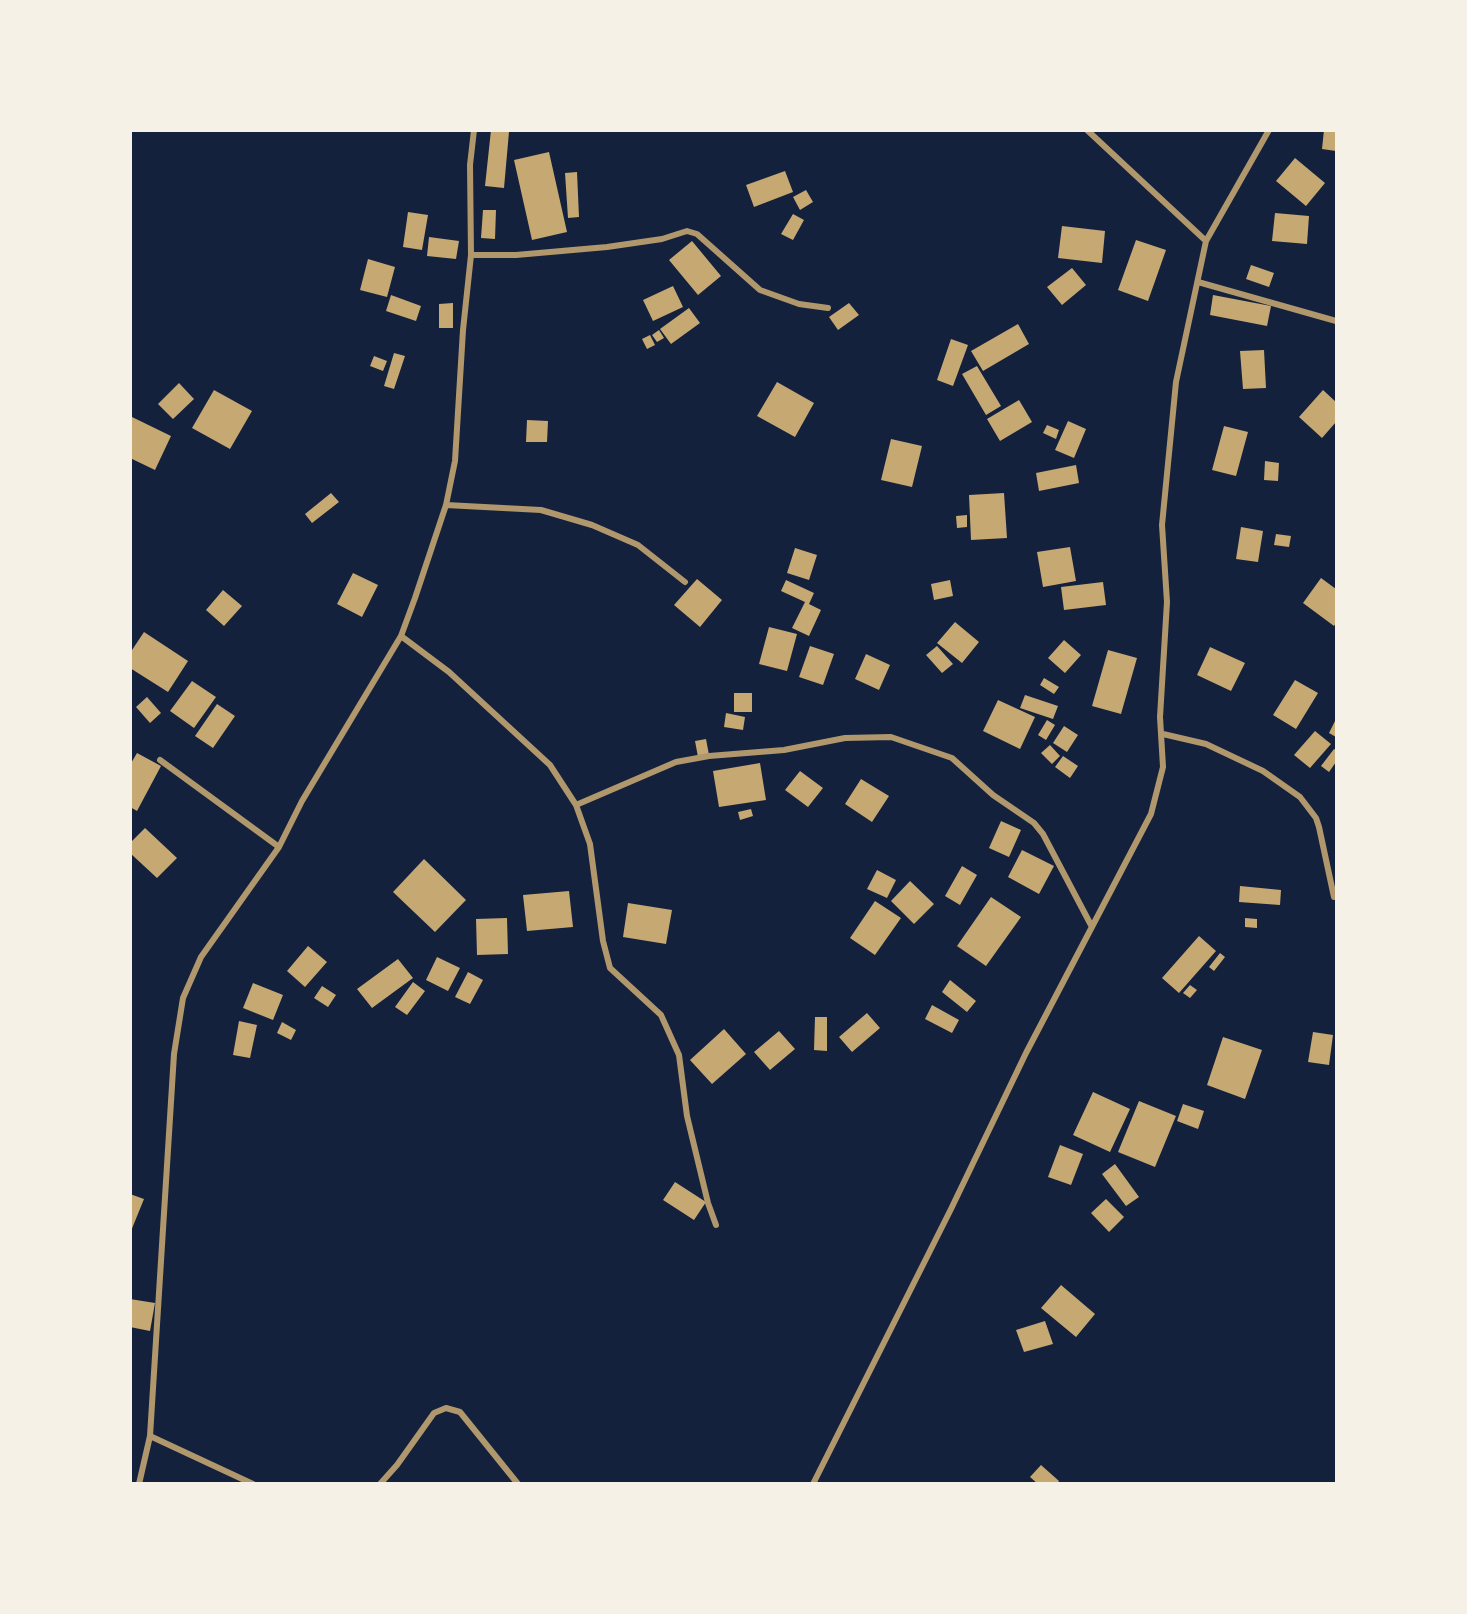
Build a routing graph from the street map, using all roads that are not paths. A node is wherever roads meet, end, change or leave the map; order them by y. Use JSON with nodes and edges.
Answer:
{"nodes":[{"id":1,"x":474,"y":130,"type":"edge"},
{"id":2,"x":1087,"y":130,"type":"edge"},
{"id":3,"x":1269,"y":130,"type":"edge"},
{"id":4,"x":1206,"y":241,"type":"junction"},
{"id":5,"x":471,"y":255,"type":"junction"},
{"id":6,"x":1198,"y":282,"type":"junction"},
{"id":7,"x":828,"y":308,"type":"dead end"},
{"id":8,"x":1336,"y":321,"type":"edge"},
{"id":9,"x":446,"y":505,"type":"junction"},
{"id":10,"x":685,"y":582,"type":"dead end"},
{"id":11,"x":401,"y":636,"type":"junction"},
{"id":12,"x":1163,"y":734,"type":"junction"},
{"id":13,"x":160,"y":760,"type":"dead end"},
{"id":14,"x":576,"y":806,"type":"junction"},
{"id":15,"x":279,"y":847,"type":"junction"},
{"id":16,"x":1334,"y":897,"type":"dead end"},
{"id":17,"x":1092,"y":927,"type":"junction"},
{"id":18,"x":716,"y":1225,"type":"dead end"},
{"id":19,"x":150,"y":1436,"type":"junction"},
{"id":20,"x":139,"y":1484,"type":"edge"},
{"id":21,"x":253,"y":1484,"type":"edge"},
{"id":22,"x":380,"y":1484,"type":"edge"},
{"id":23,"x":519,"y":1484,"type":"edge"},
{"id":24,"x":813,"y":1484,"type":"edge"}],
"edges":[{"from":1,"to":5,"type":"street"},
{"from":2,"to":4,"type":"street"},
{"from":3,"to":4,"type":"street"},
{"from":4,"to":6,"type":"street"},
{"from":5,"to":7,"type":"street"},
{"from":5,"to":9,"type":"street"},
{"from":6,"to":8,"type":"street"},
{"from":6,"to":12,"type":"street"},
{"from":9,"to":10,"type":"street"},
{"from":9,"to":11,"type":"street"},
{"from":11,"to":14,"type":"street"},
{"from":11,"to":15,"type":"street"},
{"from":12,"to":16,"type":"street"},
{"from":12,"to":17,"type":"street"},
{"from":13,"to":15,"type":"street"},
{"from":14,"to":17,"type":"street"},
{"from":14,"to":18,"type":"street"},
{"from":15,"to":19,"type":"street"},
{"from":17,"to":24,"type":"street"},
{"from":19,"to":20,"type":"street"},
{"from":19,"to":21,"type":"street"},
{"from":22,"to":23,"type":"street"}]}
